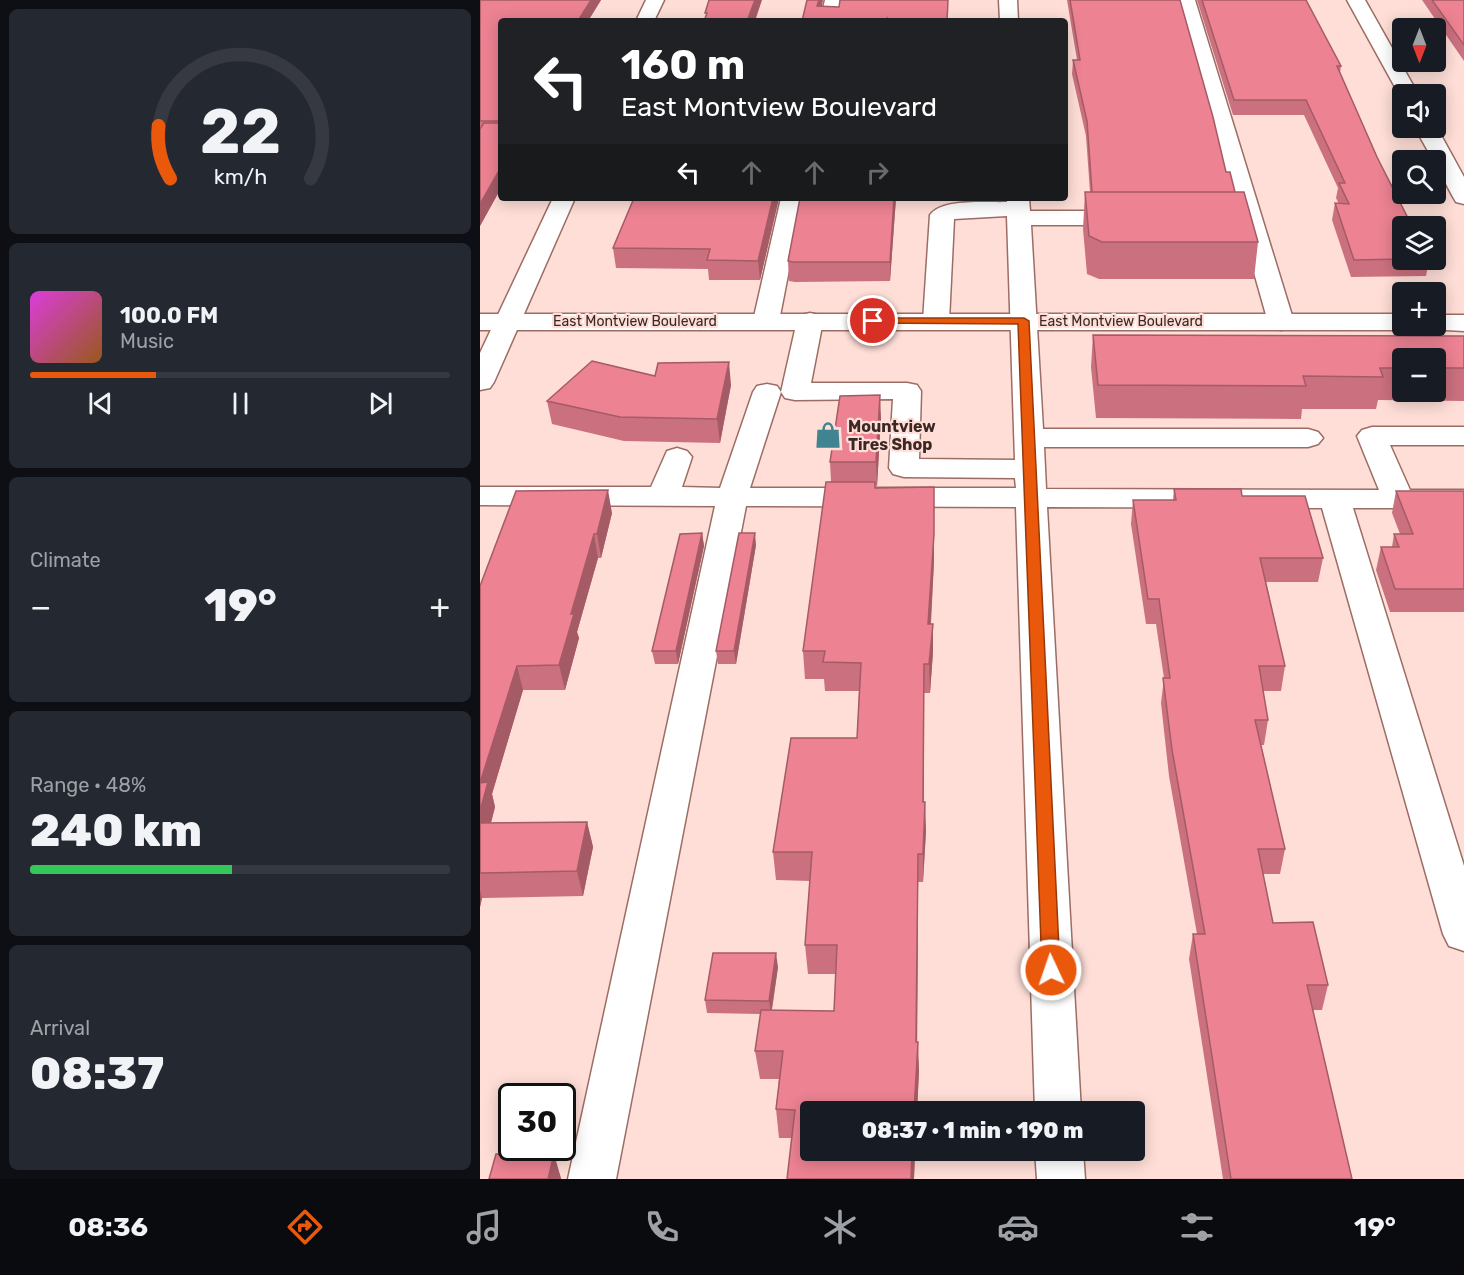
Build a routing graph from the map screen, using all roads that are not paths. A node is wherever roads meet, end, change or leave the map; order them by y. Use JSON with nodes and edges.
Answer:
{"nodes":[{"id":1,"x":655,"y":0,"type":"edge"},
{"id":2,"x":834,"y":0,"type":"edge"},
{"id":3,"x":1008,"y":0,"type":"edge"},
{"id":4,"x":1186,"y":0,"type":"edge"},
{"id":5,"x":1356,"y":0,"type":"edge"},
{"id":6,"x":646,"y":18,"type":"edge"},
{"id":7,"x":830,"y":18,"type":"edge"},
{"id":8,"x":1010,"y":18,"type":"edge"},
{"id":9,"x":1402,"y":84,"type":"edge"},
{"id":10,"x":1432,"y":138,"type":"edge"},
{"id":11,"x":1464,"y":197,"type":"edge"},
{"id":12,"x":563,"y":201,"type":"edge"},
{"id":13,"x":791,"y":201,"type":"edge"},
{"id":14,"x":1018,"y":208,"type":"edge"},
{"id":15,"x":1156,"y":218,"type":"edge"},
{"id":16,"x":1227,"y":219,"type":"edge"},
{"id":17,"x":1251,"y":219,"type":"junction"},
{"id":18,"x":480,"y":321,"type":"edge"},
{"id":19,"x":766,"y":321,"type":"junction"},
{"id":20,"x":810,"y":321,"type":"junction"},
{"id":21,"x":936,"y":321,"type":"junction"},
{"id":22,"x":1024,"y":321,"type":"junction"},
{"id":23,"x":508,"y":322,"type":"junction"},
{"id":24,"x":1281,"y":322,"type":"junction"},
{"id":25,"x":1392,"y":322,"type":"edge"},
{"id":26,"x":1446,"y":322,"type":"edge"},
{"id":27,"x":1464,"y":323,"type":"edge"},
{"id":28,"x":480,"y":382,"type":"edge"},
{"id":29,"x":767,"y":392,"type":"dead end"},
{"id":30,"x":1464,"y":436,"type":"edge"},
{"id":31,"x":1308,"y":438,"type":"dead end"},
{"id":32,"x":677,"y":457,"type":"dead end"},
{"id":33,"x":1029,"y":468,"type":"junction"},
{"id":34,"x":480,"y":496,"type":"edge"},
{"id":35,"x":663,"y":497,"type":"junction"},
{"id":36,"x":732,"y":497,"type":"junction"},
{"id":37,"x":1335,"y":498,"type":"junction"},
{"id":38,"x":1398,"y":498,"type":"junction"},
{"id":39,"x":1464,"y":499,"type":"edge"},
{"id":40,"x":1464,"y":934,"type":"edge"},
{"id":41,"x":1058,"y":1101,"type":"edge"},
{"id":42,"x":1060,"y":1161,"type":"edge"},
{"id":43,"x":592,"y":1179,"type":"edge"},
{"id":44,"x":1061,"y":1179,"type":"edge"}],
"edges":[{"from":1,"to":6,"type":"street"},
{"from":2,"to":7,"type":"street"},
{"from":3,"to":8,"type":"street"},
{"from":4,"to":17,"type":"street"},
{"from":5,"to":9,"type":"street"},
{"from":10,"to":11,"type":"street"},
{"from":12,"to":23,"type":"street"},
{"from":13,"to":19,"type":"street"},
{"from":14,"to":15,"type":"street"},
{"from":14,"to":21,"type":"street"},
{"from":14,"to":22,"type":"street"},
{"from":16,"to":17,"type":"street"},
{"from":17,"to":24,"type":"street"},
{"from":18,"to":23,"type":"street","name":"East Montview Boulevard"},
{"from":19,"to":20,"type":"street","name":"East Montview Boulevard"},
{"from":19,"to":23,"type":"street","name":"East Montview Boulevard"},
{"from":20,"to":21,"type":"street","name":"East Montview Boulevard"},
{"from":20,"to":33,"type":"street"},
{"from":21,"to":22,"type":"street","name":"East Montview Boulevard"},
{"from":22,"to":24,"type":"street","name":"East Montview Boulevard"},
{"from":22,"to":33,"type":"street"},
{"from":23,"to":28,"type":"street"},
{"from":24,"to":25,"type":"street","name":"East Montview Boulevard"},
{"from":26,"to":27,"type":"street"},
{"from":29,"to":36,"type":"street"},
{"from":30,"to":38,"type":"street"},
{"from":31,"to":33,"type":"street"},
{"from":32,"to":35,"type":"street"},
{"from":33,"to":36,"type":"street"},
{"from":33,"to":37,"type":"street"},
{"from":33,"to":41,"type":"street"},
{"from":34,"to":35,"type":"street"},
{"from":35,"to":36,"type":"street"},
{"from":36,"to":43,"type":"street"},
{"from":37,"to":38,"type":"street"},
{"from":37,"to":40,"type":"street"},
{"from":38,"to":39,"type":"street"},
{"from":42,"to":44,"type":"street"}]}
